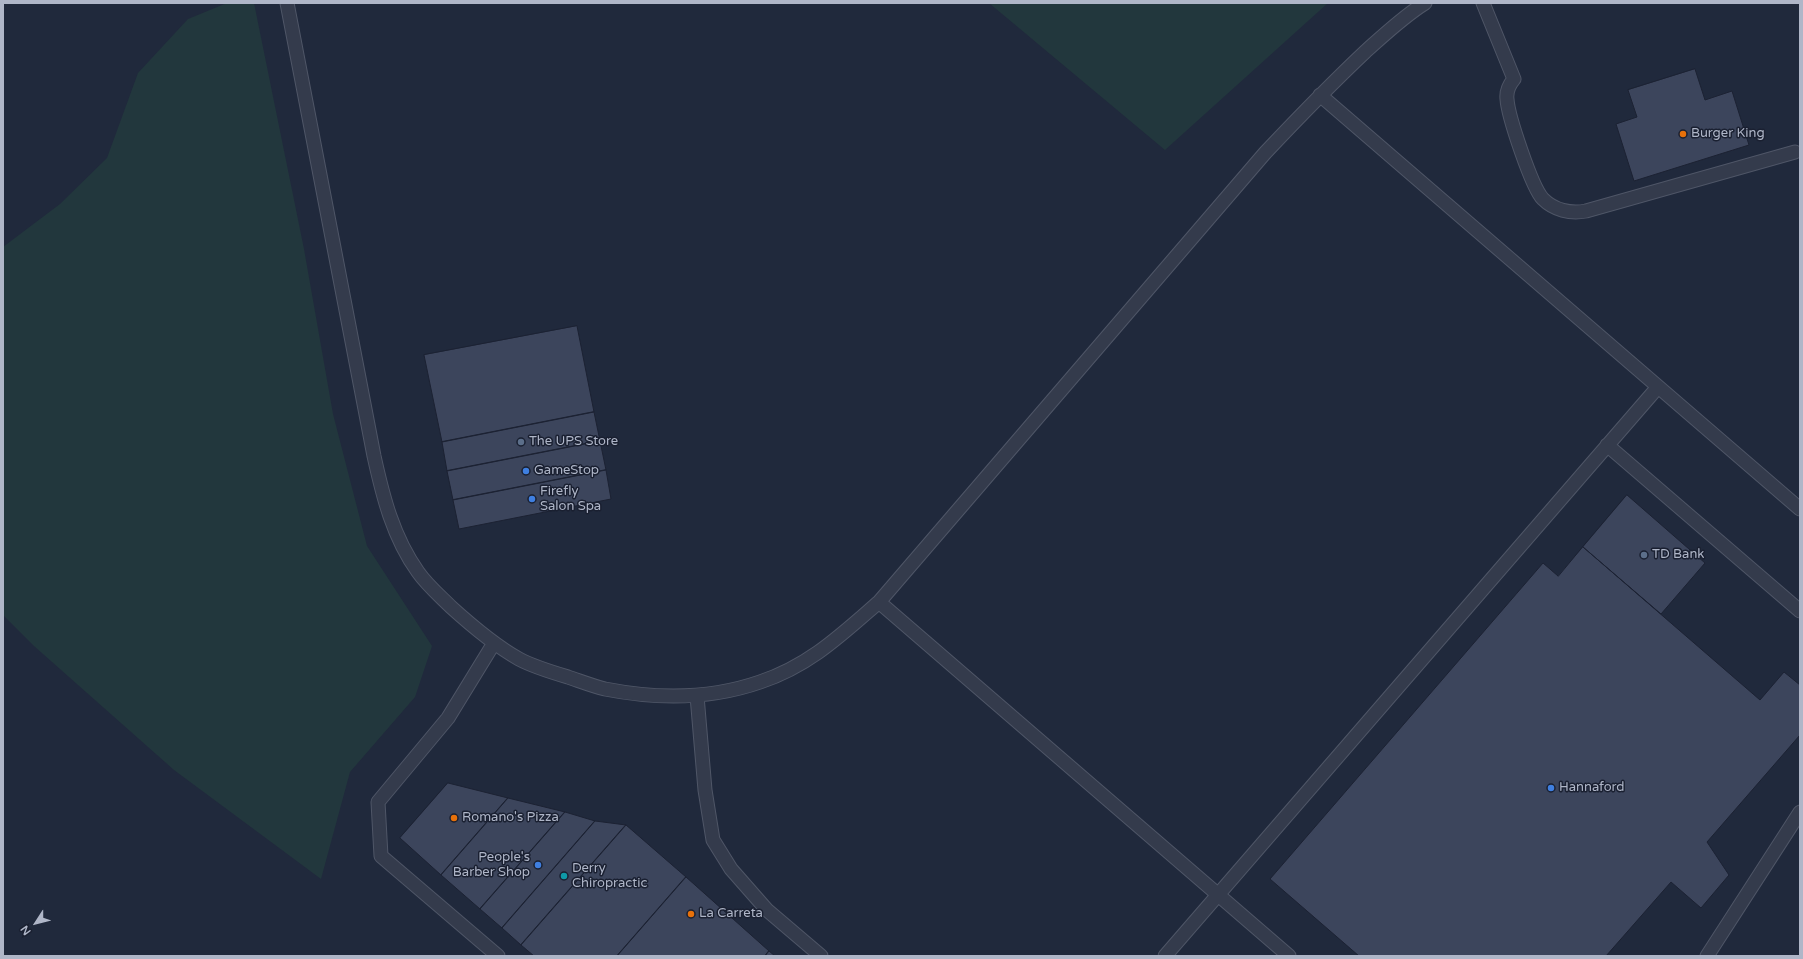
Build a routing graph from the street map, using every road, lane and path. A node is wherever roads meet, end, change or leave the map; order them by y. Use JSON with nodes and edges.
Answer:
{"nodes":[{"id":1,"x":287,"y":3,"type":"edge"},
{"id":2,"x":1426,"y":3,"type":"edge"},
{"id":3,"x":1483,"y":3,"type":"edge"},
{"id":4,"x":1320,"y":95,"type":"junction"},
{"id":5,"x":1794,"y":152,"type":"dead end"},
{"id":6,"x":1658,"y":387,"type":"junction"},
{"id":7,"x":1607,"y":445,"type":"junction"},
{"id":8,"x":1800,"y":509,"type":"edge"},
{"id":9,"x":879,"y":602,"type":"junction"},
{"id":10,"x":1800,"y":611,"type":"edge"},
{"id":11,"x":494,"y":643,"type":"junction"},
{"id":12,"x":697,"y":696,"type":"junction"},
{"id":13,"x":1800,"y":812,"type":"edge"},
{"id":14,"x":1218,"y":895,"type":"junction"},
{"id":15,"x":498,"y":956,"type":"edge"},
{"id":16,"x":821,"y":956,"type":"edge"},
{"id":17,"x":1165,"y":956,"type":"edge"},
{"id":18,"x":1289,"y":956,"type":"edge"},
{"id":19,"x":1708,"y":956,"type":"edge"}],
"edges":[{"from":1,"to":11,"type":"lane"},
{"from":2,"to":4,"type":"lane"},
{"from":3,"to":5,"type":"lane"},
{"from":4,"to":6,"type":"lane"},
{"from":4,"to":9,"type":"lane"},
{"from":6,"to":7,"type":"lane"},
{"from":6,"to":8,"type":"lane"},
{"from":7,"to":10,"type":"lane"},
{"from":7,"to":14,"type":"lane"},
{"from":9,"to":12,"type":"lane"},
{"from":9,"to":14,"type":"lane"},
{"from":11,"to":12,"type":"lane"},
{"from":11,"to":15,"type":"lane"},
{"from":12,"to":16,"type":"lane"},
{"from":13,"to":19,"type":"lane"},
{"from":14,"to":17,"type":"lane"},
{"from":14,"to":18,"type":"lane"}]}
